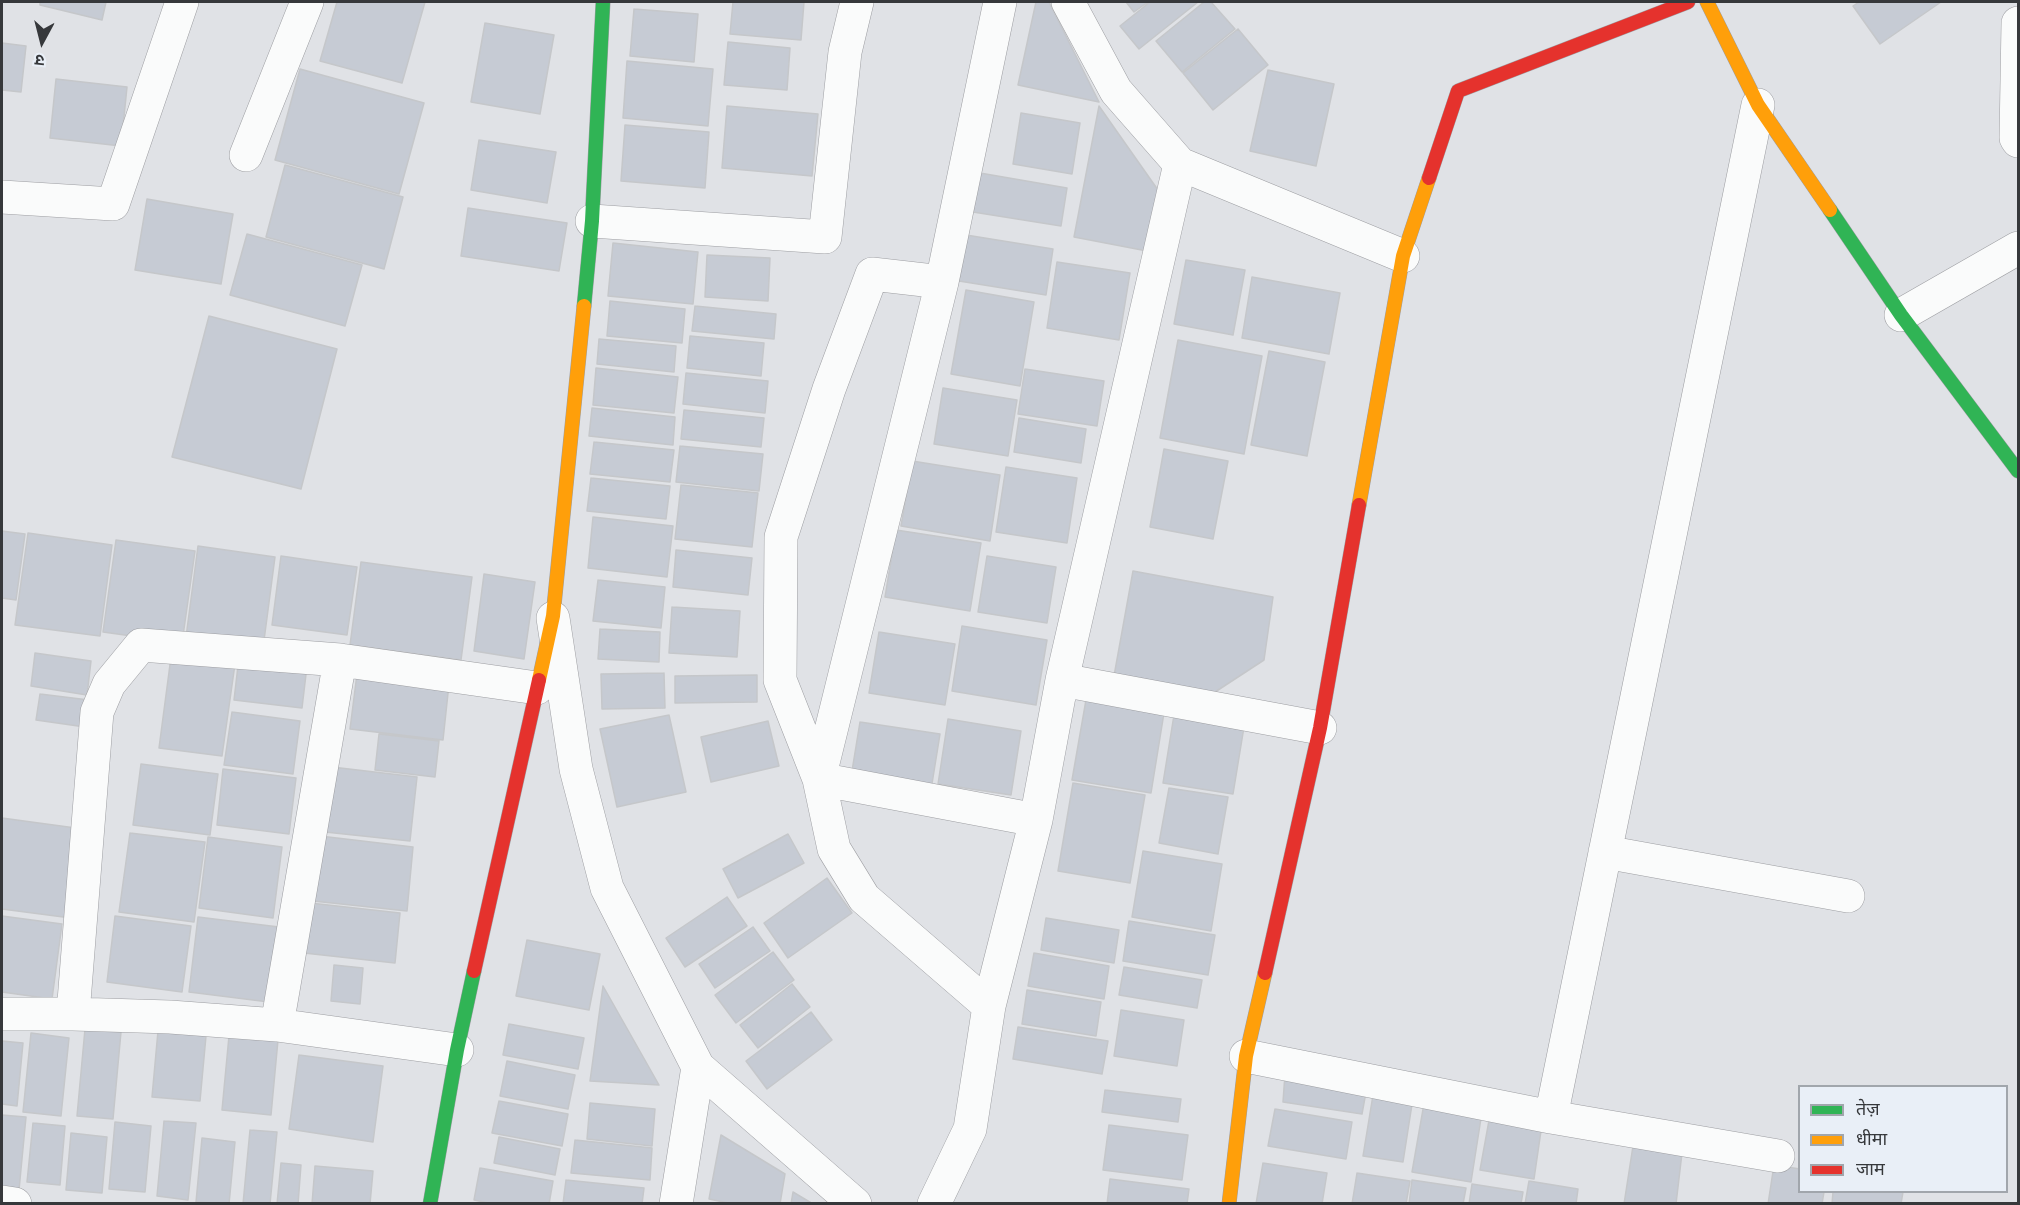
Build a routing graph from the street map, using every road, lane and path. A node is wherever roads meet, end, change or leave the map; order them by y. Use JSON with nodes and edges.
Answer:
{"nodes":[{"id":1,"x":182,"y":2,"type":"edge"},
{"id":2,"x":307,"y":2,"type":"edge"},
{"id":3,"x":603,"y":2,"type":"edge"},
{"id":4,"x":857,"y":2,"type":"edge"},
{"id":5,"x":1000,"y":2,"type":"edge"},
{"id":6,"x":1068,"y":2,"type":"edge"},
{"id":7,"x":1688,"y":2,"type":"edge"},
{"id":8,"x":1707,"y":2,"type":"edge"},
{"id":9,"x":2019,"y":23,"type":"edge"},
{"id":10,"x":1758,"y":105,"type":"junction"},
{"id":11,"x":2019,"y":141,"type":"edge"},
{"id":12,"x":246,"y":155,"type":"dead end"},
{"id":13,"x":1180,"y":164,"type":"junction"},
{"id":14,"x":2,"y":197,"type":"edge"},
{"id":15,"x":592,"y":221,"type":"junction"},
{"id":16,"x":2019,"y":248,"type":"edge"},
{"id":17,"x":1403,"y":256,"type":"junction"},
{"id":18,"x":942,"y":282,"type":"junction"},
{"id":19,"x":1901,"y":315,"type":"junction"},
{"id":20,"x":2019,"y":471,"type":"edge"},
{"id":21,"x":553,"y":616,"type":"junction"},
{"id":22,"x":340,"y":660,"type":"junction"},
{"id":23,"x":1062,"y":680,"type":"junction"},
{"id":24,"x":537,"y":688,"type":"junction"},
{"id":25,"x":1320,"y":728,"type":"junction"},
{"id":26,"x":819,"y":779,"type":"junction"},
{"id":27,"x":1036,"y":820,"type":"junction"},
{"id":28,"x":1605,"y":852,"type":"junction"},
{"id":29,"x":1848,"y":896,"type":"dead end"},
{"id":30,"x":989,"y":1006,"type":"junction"},
{"id":31,"x":2,"y":1014,"type":"edge"},
{"id":32,"x":74,"y":1014,"type":"junction"},
{"id":33,"x":277,"y":1025,"type":"junction"},
{"id":34,"x":457,"y":1050,"type":"junction"},
{"id":35,"x":1246,"y":1056,"type":"junction"},
{"id":36,"x":698,"y":1067,"type":"junction"},
{"id":37,"x":1551,"y":1117,"type":"junction"},
{"id":38,"x":1778,"y":1156,"type":"dead end"},
{"id":39,"x":2,"y":1202,"type":"edge"},
{"id":40,"x":15,"y":1203,"type":"edge"},
{"id":41,"x":430,"y":1203,"type":"edge"},
{"id":42,"x":676,"y":1203,"type":"edge"},
{"id":43,"x":855,"y":1203,"type":"edge"},
{"id":44,"x":934,"y":1203,"type":"edge"},
{"id":45,"x":1229,"y":1203,"type":"edge"}],
"edges":[{"from":1,"to":14,"type":"street"},
{"from":2,"to":12,"type":"street"},
{"from":3,"to":15,"type":"street"},
{"from":4,"to":15,"type":"street"},
{"from":5,"to":18,"type":"street"},
{"from":6,"to":13,"type":"street"},
{"from":7,"to":17,"type":"street"},
{"from":8,"to":10,"type":"street"},
{"from":9,"to":11,"type":"street"},
{"from":10,"to":19,"type":"street"},
{"from":10,"to":28,"type":"street"},
{"from":13,"to":17,"type":"street"},
{"from":13,"to":23,"type":"street"},
{"from":15,"to":21,"type":"street"},
{"from":16,"to":19,"type":"street"},
{"from":17,"to":25,"type":"street"},
{"from":18,"to":26,"type":"street"},
{"from":18,"to":26,"type":"street"},
{"from":19,"to":20,"type":"street"},
{"from":21,"to":24,"type":"street"},
{"from":21,"to":36,"type":"street"},
{"from":22,"to":24,"type":"street"},
{"from":22,"to":32,"type":"street"},
{"from":22,"to":33,"type":"street"},
{"from":23,"to":25,"type":"street"},
{"from":23,"to":27,"type":"street"},
{"from":24,"to":34,"type":"street"},
{"from":25,"to":35,"type":"street"},
{"from":26,"to":27,"type":"street"},
{"from":26,"to":30,"type":"street"},
{"from":27,"to":30,"type":"street"},
{"from":28,"to":29,"type":"street"},
{"from":28,"to":37,"type":"street"},
{"from":30,"to":44,"type":"street"},
{"from":31,"to":32,"type":"street"},
{"from":32,"to":33,"type":"street"},
{"from":33,"to":34,"type":"street"},
{"from":34,"to":41,"type":"street"},
{"from":35,"to":37,"type":"street"},
{"from":35,"to":45,"type":"street"},
{"from":36,"to":42,"type":"street"},
{"from":36,"to":43,"type":"street"},
{"from":37,"to":38,"type":"street"},
{"from":39,"to":40,"type":"street"}]}
